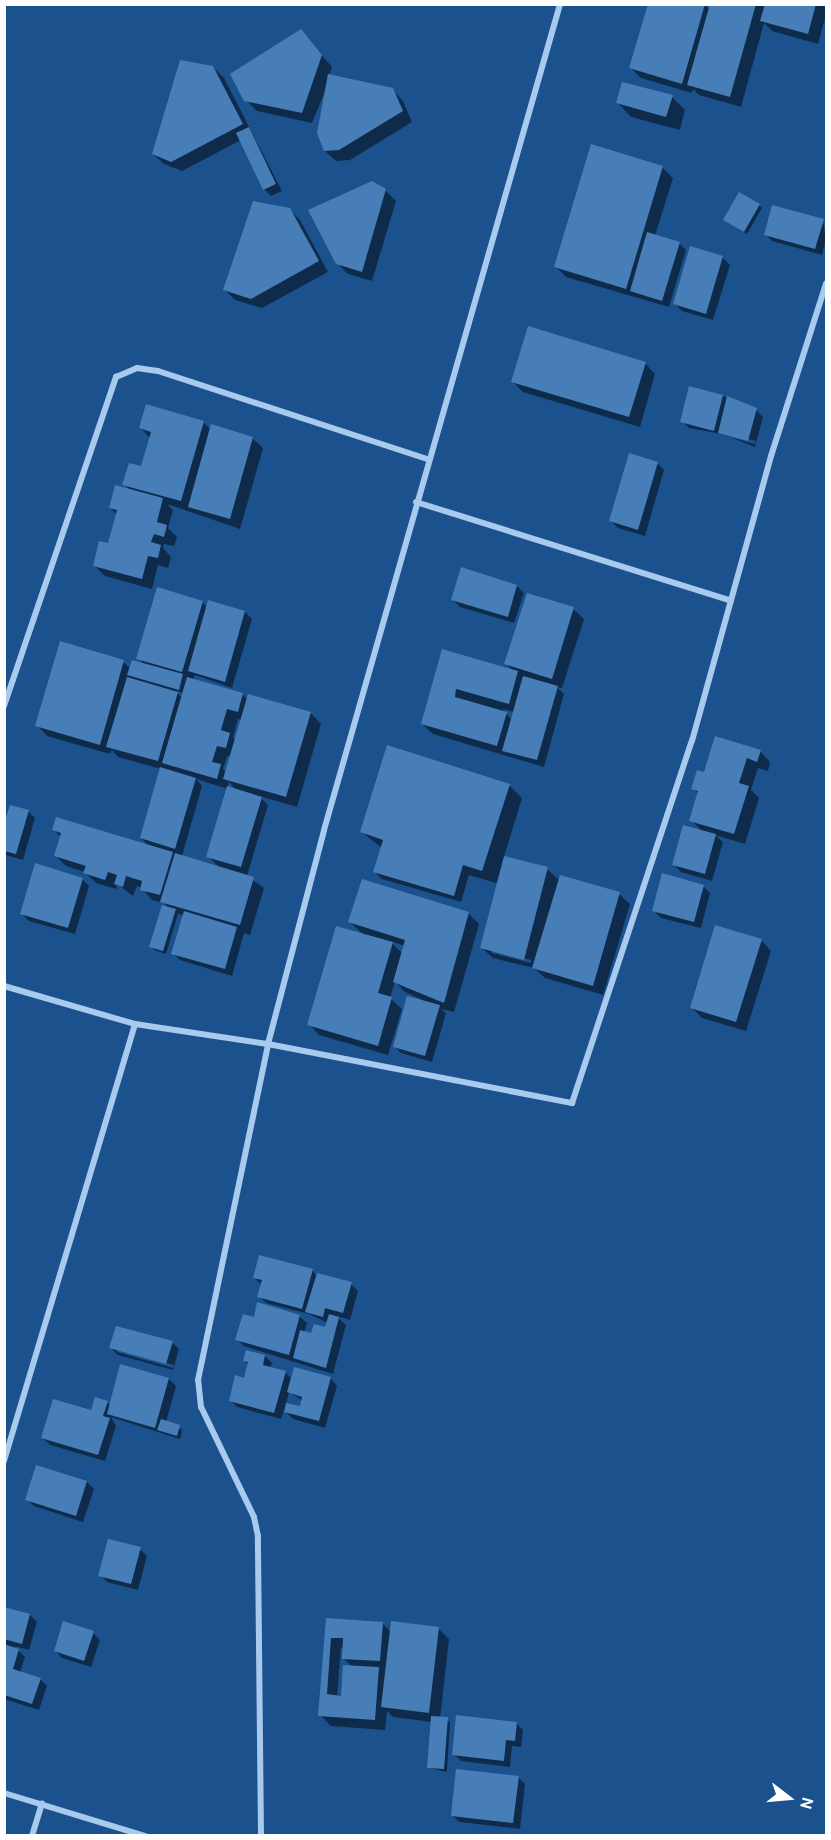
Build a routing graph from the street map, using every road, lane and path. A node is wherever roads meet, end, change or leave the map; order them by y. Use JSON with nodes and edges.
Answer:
{"nodes":[{"id":1,"x":560,"y":4,"type":"edge"},
{"id":2,"x":826,"y":284,"type":"edge"},
{"id":3,"x":428,"y":459,"type":"junction"},
{"id":4,"x":416,"y":502,"type":"junction"},
{"id":5,"x":731,"y":600,"type":"junction"},
{"id":6,"x":4,"y":706,"type":"edge"},
{"id":7,"x":4,"y":986,"type":"edge"},
{"id":8,"x":135,"y":1024,"type":"junction"},
{"id":9,"x":268,"y":1044,"type":"junction"},
{"id":10,"x":4,"y":1461,"type":"edge"},
{"id":11,"x":4,"y":1792,"type":"edge"},
{"id":12,"x":42,"y":1804,"type":"junction"},
{"id":13,"x":32,"y":1836,"type":"edge"},
{"id":14,"x":145,"y":1836,"type":"edge"},
{"id":15,"x":261,"y":1836,"type":"edge"}],
"edges":[{"from":1,"to":3,"type":"street"},
{"from":2,"to":5,"type":"street"},
{"from":3,"to":4,"type":"street"},
{"from":3,"to":6,"type":"street"},
{"from":4,"to":5,"type":"street"},
{"from":4,"to":9,"type":"street"},
{"from":5,"to":9,"type":"street"},
{"from":7,"to":8,"type":"street"},
{"from":8,"to":9,"type":"street"},
{"from":8,"to":10,"type":"street"},
{"from":9,"to":15,"type":"street"},
{"from":11,"to":12,"type":"street"},
{"from":12,"to":13,"type":"street"},
{"from":12,"to":14,"type":"street"}]}
